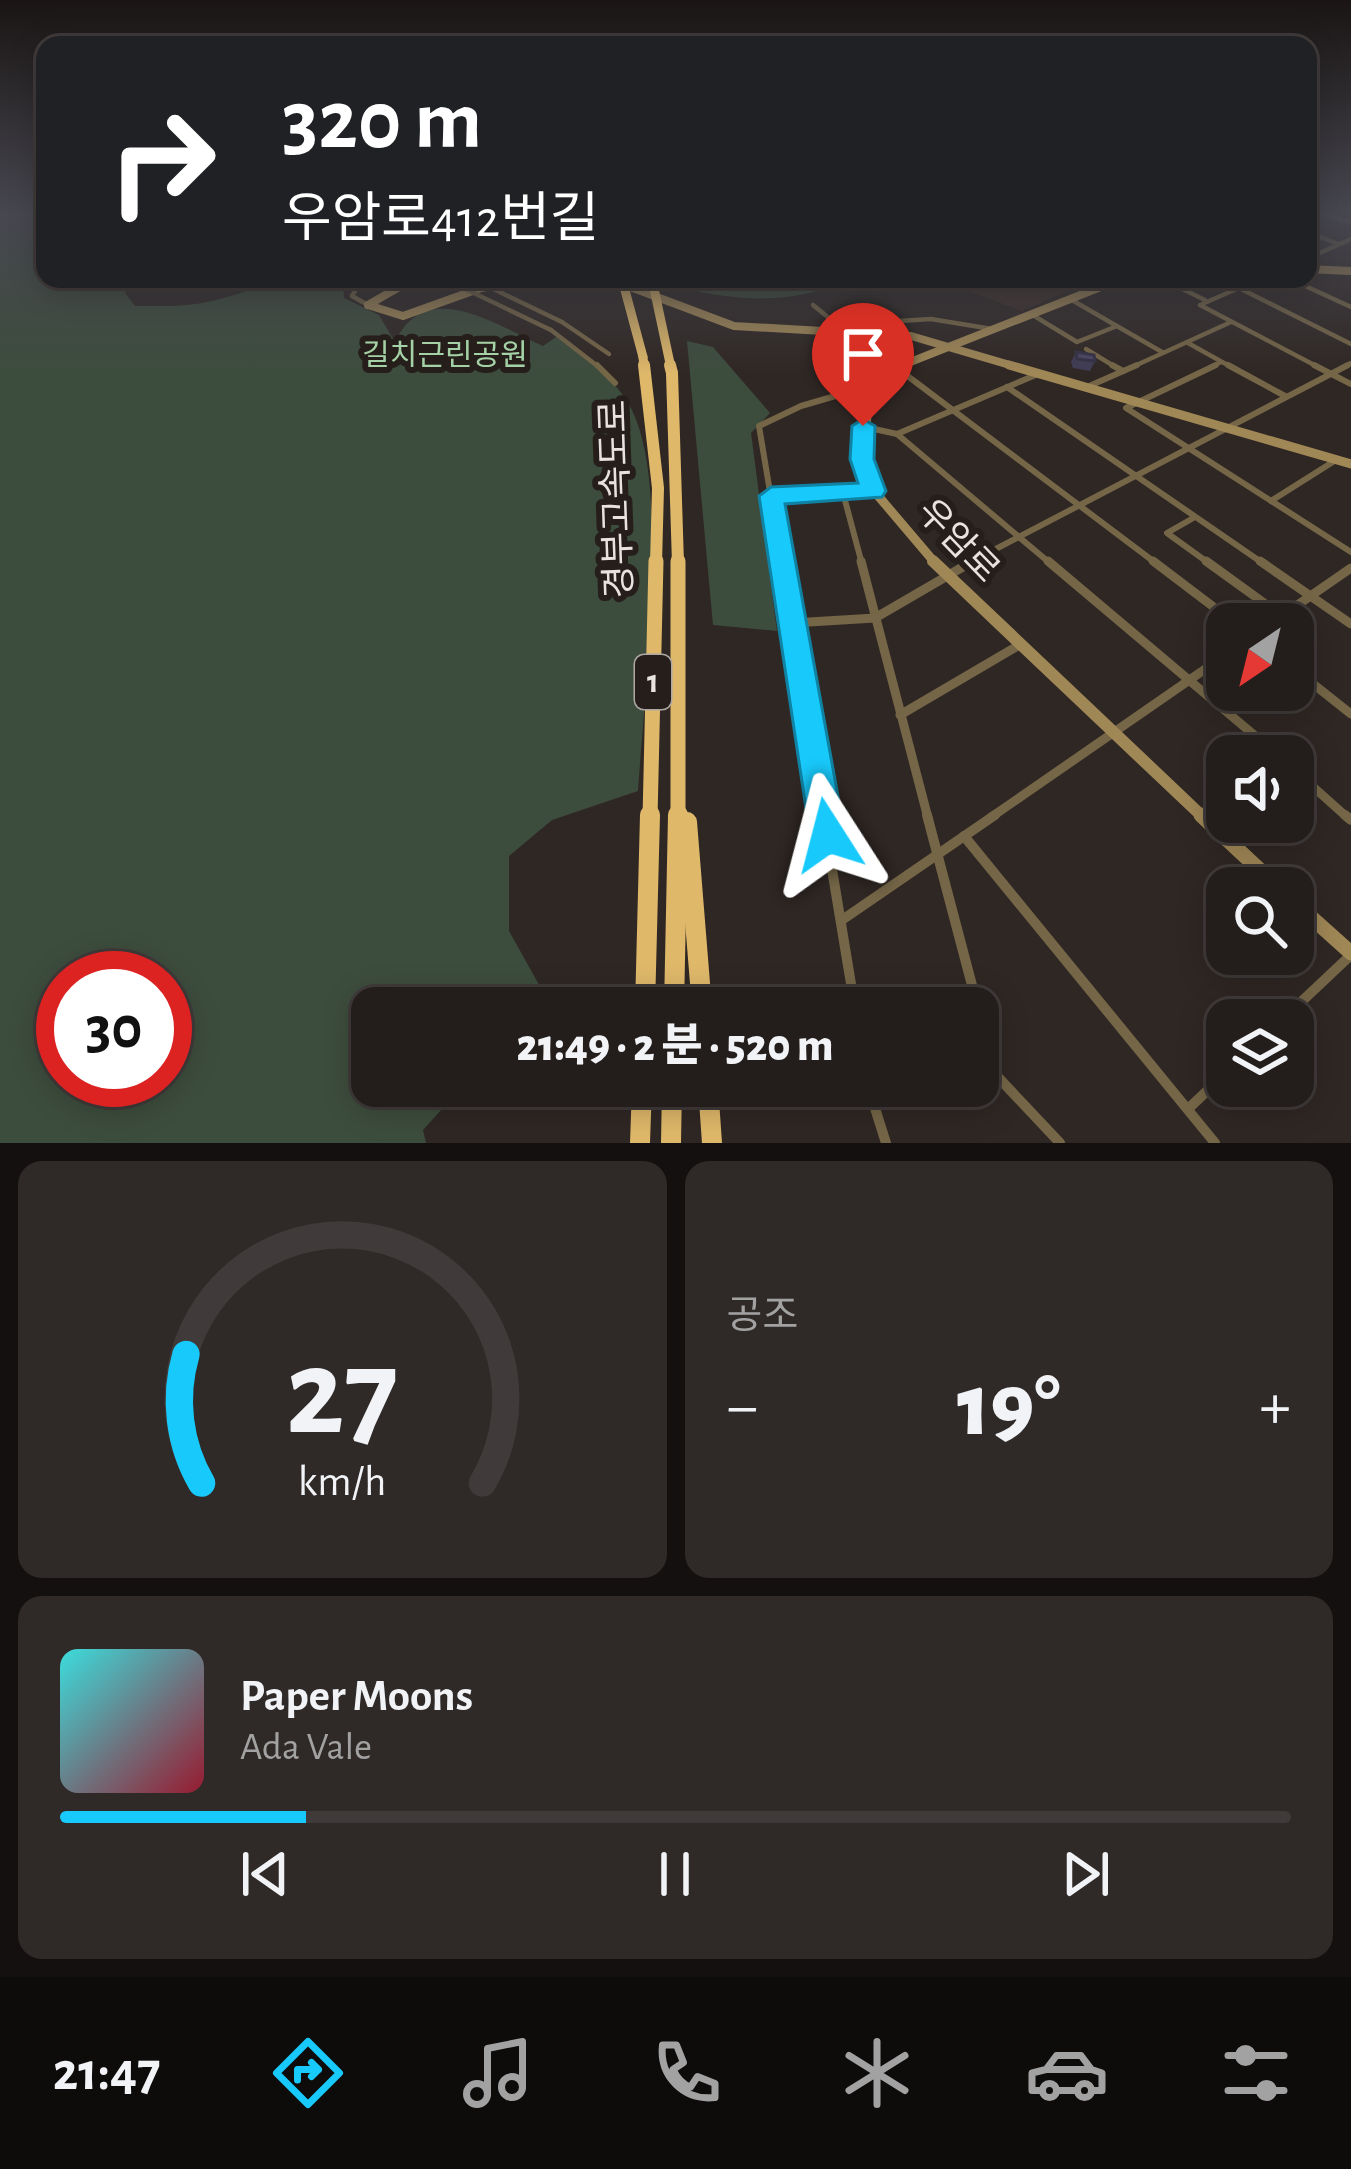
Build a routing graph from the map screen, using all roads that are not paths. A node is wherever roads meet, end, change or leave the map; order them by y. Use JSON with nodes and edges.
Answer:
{"nodes":[{"id":1,"x":1317,"y":270,"type":"edge"},
{"id":2,"x":1351,"y":274,"type":"edge"},
{"id":3,"x":357,"y":288,"type":"edge"},
{"id":4,"x":395,"y":288,"type":"edge"},
{"id":5,"x":463,"y":288,"type":"edge"},
{"id":6,"x":482,"y":288,"type":"edge"},
{"id":7,"x":491,"y":288,"type":"edge"},
{"id":8,"x":624,"y":288,"type":"edge"},
{"id":9,"x":633,"y":288,"type":"edge"},
{"id":10,"x":637,"y":288,"type":"edge"},
{"id":11,"x":654,"y":288,"type":"edge"},
{"id":12,"x":1097,"y":288,"type":"edge"},
{"id":13,"x":1180,"y":288,"type":"edge"},
{"id":14,"x":1236,"y":288,"type":"edge"},
{"id":15,"x":1240,"y":288,"type":"edge"},
{"id":16,"x":1310,"y":288,"type":"edge"},
{"id":17,"x":646,"y":293,"type":"junction"},
{"id":18,"x":1070,"y":298,"type":"junction"},
{"id":19,"x":1207,"y":301,"type":"junction"},
{"id":20,"x":368,"y":304,"type":"junction"},
{"id":21,"x":813,"y":305,"type":"dead end"},
{"id":22,"x":1351,"y":307,"type":"edge"},
{"id":23,"x":1031,"y":314,"type":"junction"},
{"id":24,"x":1231,"y":322,"type":"junction"},
{"id":25,"x":1118,"y":326,"type":"junction"},
{"id":26,"x":840,"y":329,"type":"junction"},
{"id":27,"x":992,"y":329,"type":"junction"},
{"id":28,"x":1186,"y":342,"type":"junction"},
{"id":29,"x":1351,"y":344,"type":"edge"},
{"id":30,"x":944,"y":347,"type":"junction"},
{"id":31,"x":1086,"y":349,"type":"edge"},
{"id":32,"x":1164,"y":353,"type":"junction"},
{"id":33,"x":609,"y":354,"type":"dead end"},
{"id":34,"x":1221,"y":362,"type":"junction"},
{"id":35,"x":1351,"y":363,"type":"edge"},
{"id":36,"x":895,"y":367,"type":"junction"},
{"id":37,"x":1123,"y":371,"type":"junction"},
{"id":38,"x":1038,"y":374,"type":"junction"},
{"id":39,"x":1331,"y":374,"type":"junction"},
{"id":40,"x":881,"y":382,"type":"junction"},
{"id":41,"x":615,"y":383,"type":"dead end"},
{"id":42,"x":1351,"y":384,"type":"edge"},
{"id":43,"x":1007,"y":387,"type":"junction"},
{"id":44,"x":1085,"y":388,"type":"junction"},
{"id":45,"x":1286,"y":397,"type":"junction"},
{"id":46,"x":1135,"y":404,"type":"junction"},
{"id":47,"x":953,"y":410,"type":"junction"},
{"id":48,"x":863,"y":426,"type":"junction"},
{"id":49,"x":1226,"y":429,"type":"junction"},
{"id":50,"x":897,"y":434,"type":"junction"},
{"id":51,"x":1189,"y":449,"type":"junction"},
{"id":52,"x":1336,"y":460,"type":"junction"},
{"id":53,"x":1351,"y":464,"type":"edge"},
{"id":54,"x":1136,"y":476,"type":"junction"},
{"id":55,"x":874,"y":491,"type":"junction"},
{"id":56,"x":843,"y":493,"type":"junction"},
{"id":57,"x":771,"y":496,"type":"junction"},
{"id":58,"x":1271,"y":501,"type":"junction"},
{"id":59,"x":1080,"y":506,"type":"junction"},
{"id":60,"x":1195,"y":517,"type":"junction"},
{"id":61,"x":1020,"y":537,"type":"junction"},
{"id":62,"x":1351,"y":552,"type":"edge"},
{"id":63,"x":1351,"y":568,"type":"edge"},
{"id":64,"x":946,"y":575,"type":"junction"},
{"id":65,"x":1310,"y":596,"type":"junction"},
{"id":66,"x":1208,"y":603,"type":"edge"},
{"id":67,"x":1264,"y":603,"type":"edge"},
{"id":68,"x":1300,"y":603,"type":"edge"},
{"id":69,"x":875,"y":618,"type":"junction"},
{"id":70,"x":793,"y":623,"type":"junction"},
{"id":71,"x":1351,"y":624,"type":"edge"},
{"id":72,"x":1021,"y":644,"type":"junction"},
{"id":73,"x":1206,"y":669,"type":"edge"},
{"id":74,"x":1191,"y":679,"type":"junction"},
{"id":75,"x":1314,"y":684,"type":"edge"},
{"id":76,"x":1351,"y":713,"type":"edge"},
{"id":77,"x":900,"y":715,"type":"junction"},
{"id":78,"x":1114,"y":732,"type":"junction"},
{"id":79,"x":1255,"y":735,"type":"edge"},
{"id":80,"x":680,"y":739,"type":"junction"},
{"id":81,"x":1314,"y":787,"type":"edge"},
{"id":82,"x":1351,"y":820,"type":"edge"},
{"id":83,"x":964,"y":836,"type":"junction"},
{"id":84,"x":937,"y":855,"type":"junction"},
{"id":85,"x":1257,"y":867,"type":"edge"},
{"id":86,"x":842,"y":920,"type":"junction"},
{"id":87,"x":1314,"y":920,"type":"edge"},
{"id":88,"x":1351,"y":954,"type":"edge"},
{"id":89,"x":645,"y":987,"type":"edge"},
{"id":90,"x":674,"y":987,"type":"edge"},
{"id":91,"x":700,"y":987,"type":"edge"},
{"id":92,"x":852,"y":987,"type":"edge"},
{"id":93,"x":972,"y":987,"type":"edge"},
{"id":94,"x":1304,"y":999,"type":"edge"},
{"id":95,"x":999,"y":1078,"type":"edge"},
{"id":96,"x":1206,"y":1092,"type":"edge"},
{"id":97,"x":641,"y":1107,"type":"edge"},
{"id":98,"x":672,"y":1107,"type":"edge"},
{"id":99,"x":709,"y":1107,"type":"edge"},
{"id":100,"x":875,"y":1107,"type":"edge"},
{"id":101,"x":1188,"y":1109,"type":"junction"},
{"id":102,"x":640,"y":1143,"type":"edge"},
{"id":103,"x":671,"y":1143,"type":"edge"},
{"id":104,"x":712,"y":1143,"type":"edge"},
{"id":105,"x":886,"y":1143,"type":"edge"},
{"id":106,"x":1060,"y":1143,"type":"edge"},
{"id":107,"x":1215,"y":1143,"type":"edge"}],
"edges":[{"from":1,"to":2,"type":"main road"},
{"from":3,"to":20,"type":"street"},
{"from":4,"to":20,"type":"main road"},
{"from":5,"to":41,"type":"street","bridge":true},
{"from":6,"to":20,"type":"main road"},
{"from":7,"to":33,"type":"street","bridge":true},
{"from":8,"to":89,"type":"highway","name":"경부고속도로","number":"1","bridge":true},
{"from":9,"to":17,"type":"main road"},
{"from":10,"to":17,"type":"main road"},
{"from":11,"to":80,"type":"highway","name":"경부고속도로","number":"1","bridge":true},
{"from":12,"to":18,"type":"main road"},
{"from":13,"to":19,"type":"street"},
{"from":14,"to":19,"type":"street"},
{"from":15,"to":29,"type":"street"},
{"from":16,"to":22,"type":"street"},
{"from":17,"to":26,"type":"main road"},
{"from":18,"to":23,"type":"main road"},
{"from":18,"to":25,"type":"street"},
{"from":19,"to":24,"type":"street"},
{"from":21,"to":26,"type":"street"},
{"from":23,"to":25,"type":"street"},
{"from":23,"to":27,"type":"main road"},
{"from":24,"to":28,"type":"street"},
{"from":24,"to":39,"type":"street"},
{"from":25,"to":32,"type":"street"},
{"from":26,"to":27,"type":"street"},
{"from":26,"to":30,"type":"main road"},
{"from":26,"to":36,"type":"main road"},
{"from":27,"to":30,"type":"main road"},
{"from":28,"to":32,"type":"street"},
{"from":28,"to":34,"type":"street"},
{"from":30,"to":36,"type":"main road"},
{"from":30,"to":38,"type":"main road"},
{"from":31,"to":37,"type":"street"},
{"from":32,"to":37,"type":"street"},
{"from":34,"to":45,"type":"street"},
{"from":34,"to":46,"type":"street"},
{"from":35,"to":39,"type":"street"},
{"from":36,"to":40,"type":"main road"},
{"from":36,"to":47,"type":"street"},
{"from":37,"to":44,"type":"street"},
{"from":38,"to":43,"type":"street"},
{"from":38,"to":44,"type":"main road"},
{"from":39,"to":42,"type":"street"},
{"from":39,"to":45,"type":"street"},
{"from":40,"to":48,"type":"main road"},
{"from":40,"to":57,"type":"street"},
{"from":43,"to":47,"type":"street"},
{"from":43,"to":54,"type":"street"},
{"from":44,"to":46,"type":"main road"},
{"from":45,"to":49,"type":"street"},
{"from":46,"to":49,"type":"main road"},
{"from":46,"to":51,"type":"street"},
{"from":47,"to":50,"type":"street"},
{"from":47,"to":59,"type":"street"},
{"from":48,"to":50,"type":"street"},
{"from":48,"to":55,"type":"main road","name":"우암로"},
{"from":49,"to":51,"type":"street"},
{"from":49,"to":52,"type":"main road"},
{"from":50,"to":61,"type":"street"},
{"from":51,"to":54,"type":"street"},
{"from":51,"to":58,"type":"street"},
{"from":52,"to":53,"type":"main road"},
{"from":52,"to":58,"type":"street"},
{"from":54,"to":59,"type":"street"},
{"from":54,"to":60,"type":"street"},
{"from":55,"to":56,"type":"street"},
{"from":55,"to":64,"type":"main road","name":"우암로"},
{"from":56,"to":57,"type":"street"},
{"from":56,"to":69,"type":"street"},
{"from":57,"to":70,"type":"street"},
{"from":58,"to":62,"type":"street"},
{"from":59,"to":61,"type":"street"},
{"from":59,"to":66,"type":"street"},
{"from":60,"to":65,"type":"street"},
{"from":60,"to":67,"type":"street"},
{"from":61,"to":64,"type":"street"},
{"from":61,"to":74,"type":"street"},
{"from":63,"to":65,"type":"street"},
{"from":64,"to":69,"type":"street"},
{"from":64,"to":72,"type":"main road","name":"우암로"},
{"from":65,"to":68,"type":"street"},
{"from":65,"to":71,"type":"street"},
{"from":69,"to":70,"type":"street"},
{"from":69,"to":77,"type":"street"},
{"from":70,"to":86,"type":"street"},
{"from":72,"to":77,"type":"street"},
{"from":72,"to":78,"type":"main road","name":"우암로"},
{"from":73,"to":74,"type":"street"},
{"from":74,"to":78,"type":"street"},
{"from":74,"to":79,"type":"street"},
{"from":75,"to":76,"type":"street"},
{"from":77,"to":84,"type":"street"},
{"from":78,"to":83,"type":"street"},
{"from":78,"to":85,"type":"main road","name":"우암로"},
{"from":80,"to":90,"type":"highway","name":"경부고속도로","number":"1"},
{"from":80,"to":91,"type":"highway"},
{"from":81,"to":82,"type":"street"},
{"from":83,"to":84,"type":"street"},
{"from":83,"to":101,"type":"street"},
{"from":84,"to":86,"type":"street"},
{"from":84,"to":93,"type":"street"},
{"from":86,"to":92,"type":"street"},
{"from":87,"to":88,"type":"main road"},
{"from":88,"to":94,"type":"street"},
{"from":95,"to":106,"type":"street"},
{"from":96,"to":101,"type":"street"},
{"from":97,"to":102,"type":"highway"},
{"from":98,"to":103,"type":"highway"},
{"from":99,"to":104,"type":"highway"},
{"from":100,"to":105,"type":"street"},
{"from":101,"to":107,"type":"street"}]}
